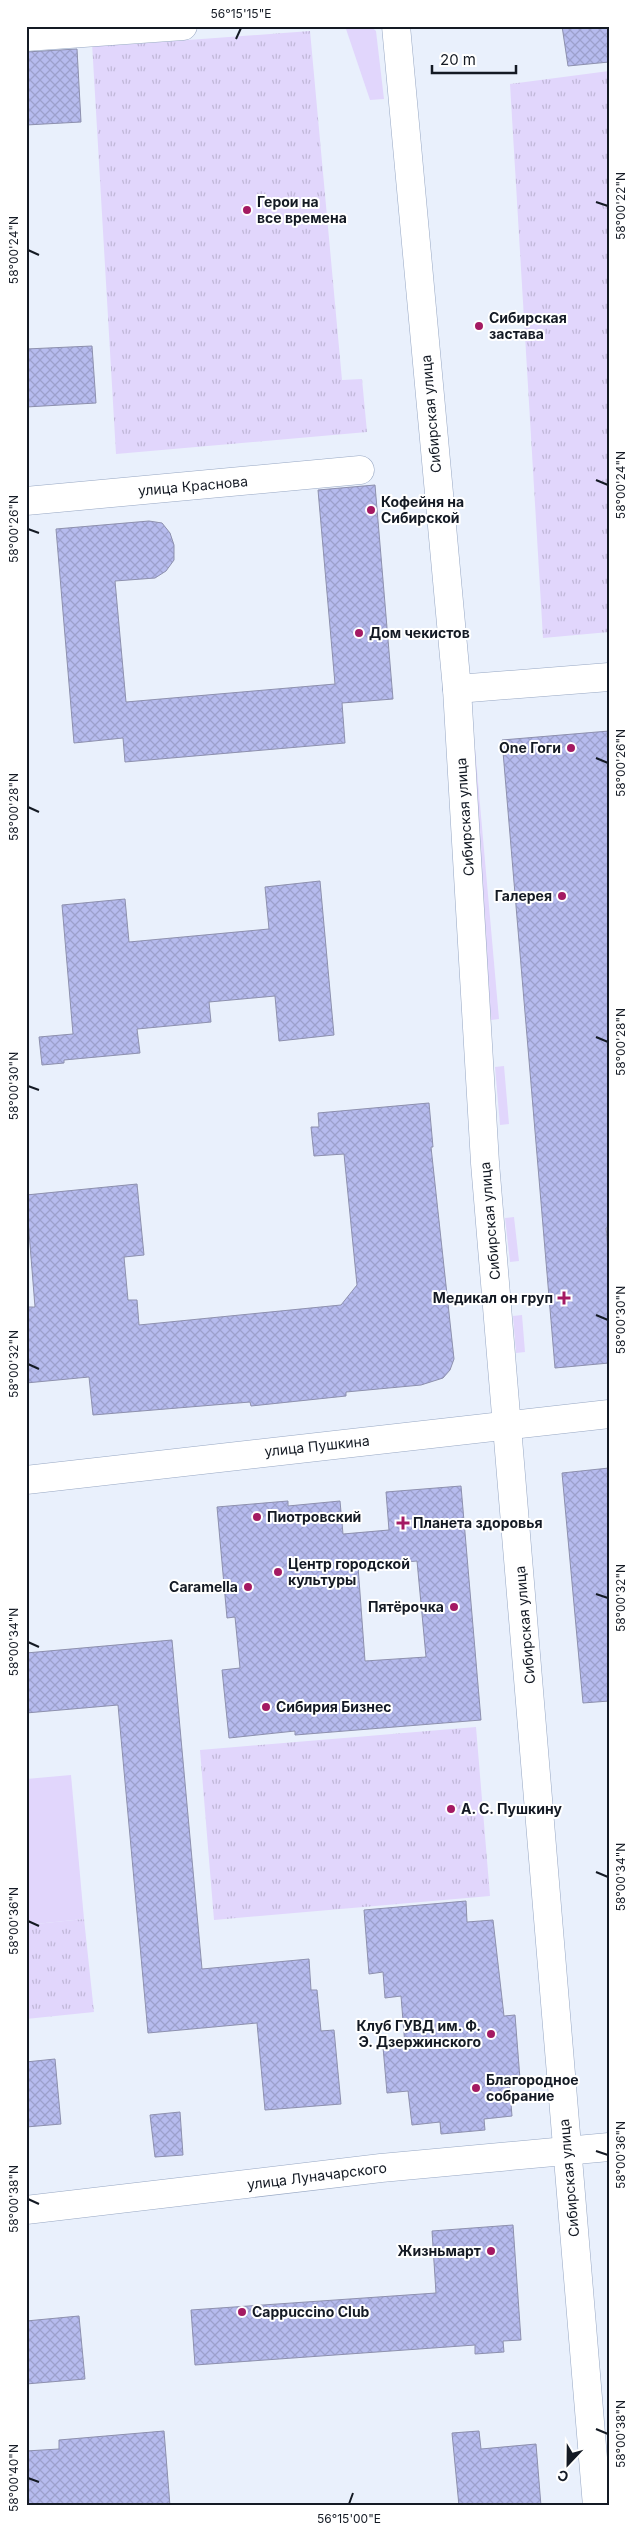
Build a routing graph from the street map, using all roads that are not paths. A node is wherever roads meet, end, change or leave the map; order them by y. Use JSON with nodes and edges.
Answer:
{"nodes":[{"id":1,"x":183,"y":26,"type":"edge"},
{"id":2,"x":396,"y":26,"type":"edge"},
{"id":3,"x":26,"y":37,"type":"edge"},
{"id":4,"x":360,"y":470,"type":"dead end"},
{"id":5,"x":26,"y":501,"type":"edge"},
{"id":6,"x":609,"y":678,"type":"edge"},
{"id":7,"x":458,"y":689,"type":"junction"},
{"id":8,"x":609,"y":1414,"type":"edge"},
{"id":9,"x":508,"y":1425,"type":"junction"},
{"id":10,"x":26,"y":1480,"type":"edge"},
{"id":11,"x":609,"y":2147,"type":"edge"},
{"id":12,"x":568,"y":2151,"type":"junction"},
{"id":13,"x":26,"y":2210,"type":"edge"},
{"id":14,"x":596,"y":2506,"type":"edge"}],
"edges":[{"from":1,"to":3,"type":"main road"},
{"from":2,"to":7,"type":"main road","name":"Сибирская улица"},
{"from":4,"to":5,"type":"main road","name":"улица Краснова"},
{"from":6,"to":7,"type":"main road"},
{"from":7,"to":9,"type":"main road","name":"Сибирская улица"},
{"from":8,"to":9,"type":"main road","name":"улица Пушкина"},
{"from":9,"to":10,"type":"main road","name":"улица Пушкина"},
{"from":9,"to":12,"type":"main road","name":"Сибирская улица"},
{"from":11,"to":12,"type":"main road","name":"улица Луначарского"},
{"from":12,"to":13,"type":"main road","name":"улица Луначарского"},
{"from":12,"to":14,"type":"main road","name":"Сибирская улица"}]}
